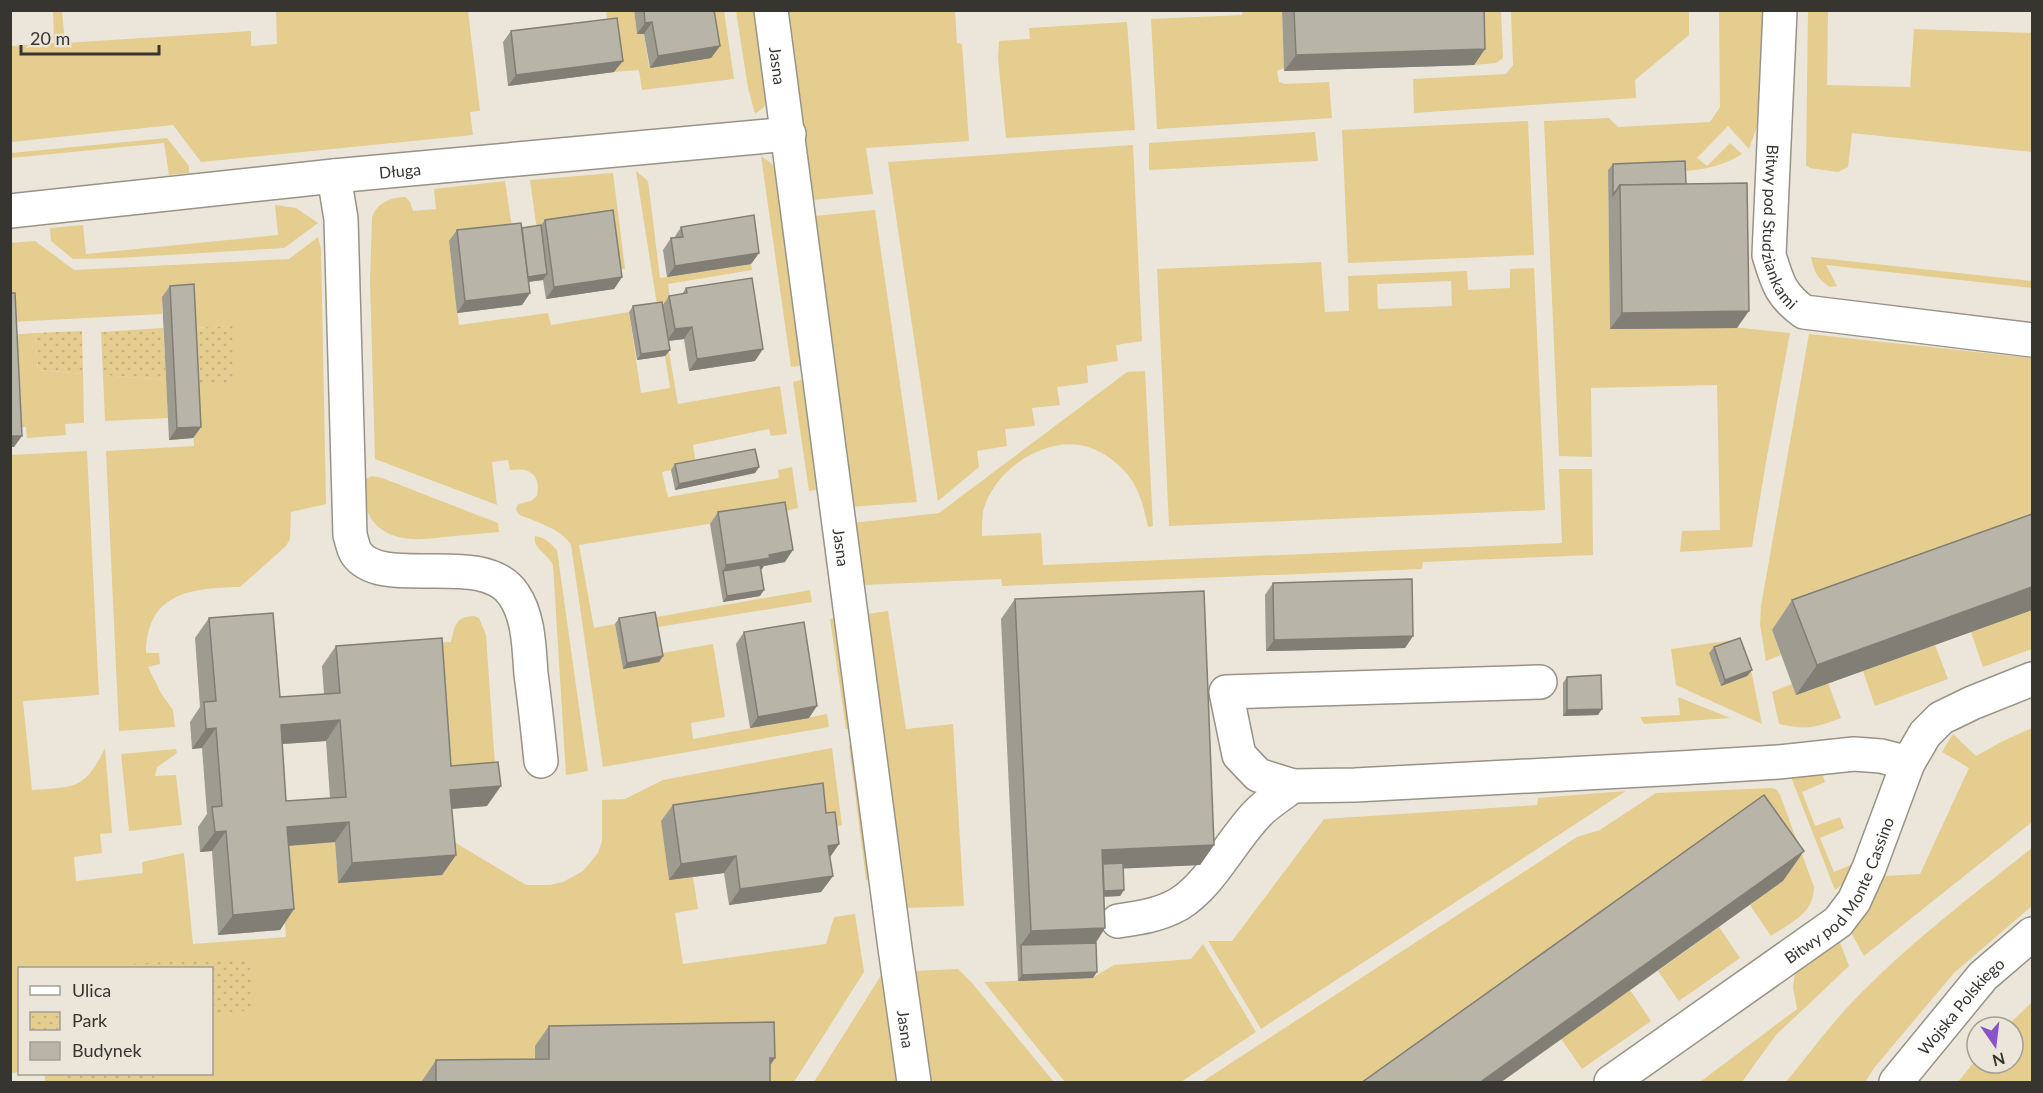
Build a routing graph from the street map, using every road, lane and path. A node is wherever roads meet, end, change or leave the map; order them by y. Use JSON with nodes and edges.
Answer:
{"nodes":[{"id":1,"x":771,"y":10,"type":"edge"},
{"id":2,"x":1780,"y":10,"type":"edge"},
{"id":3,"x":789,"y":134,"type":"junction"},
{"id":4,"x":334,"y":176,"type":"junction"},
{"id":5,"x":10,"y":212,"type":"edge"},
{"id":6,"x":2032,"y":340,"type":"edge"},
{"id":7,"x":2032,"y":679,"type":"edge"},
{"id":8,"x":1540,"y":682,"type":"dead end"},
{"id":9,"x":541,"y":761,"type":"dead end"},
{"id":10,"x":1908,"y":763,"type":"junction"},
{"id":11,"x":1293,"y":786,"type":"junction"},
{"id":12,"x":1118,"y":921,"type":"dead end"},
{"id":13,"x":2032,"y":934,"type":"edge"},
{"id":14,"x":915,"y":1083,"type":"edge"},
{"id":15,"x":1611,"y":1083,"type":"edge"},
{"id":16,"x":1896,"y":1083,"type":"edge"}],
"edges":[{"from":1,"to":3,"type":"street","name":"Jasna"},
{"from":2,"to":6,"type":"street","name":"Bitwy pod Studziankami"},
{"from":3,"to":4,"type":"street","name":"Długa"},
{"from":3,"to":14,"type":"street","name":"Jasna"},
{"from":4,"to":5,"type":"street","name":"Długa"},
{"from":4,"to":9,"type":"street"},
{"from":7,"to":10,"type":"street","name":"Bitwy pod Monte Cassino"},
{"from":8,"to":11,"type":"street"},
{"from":10,"to":11,"type":"street"},
{"from":10,"to":15,"type":"street","name":"Bitwy pod Monte Cassino"},
{"from":11,"to":12,"type":"street"},
{"from":13,"to":16,"type":"street","name":"Wojska Polskiego"}]}
